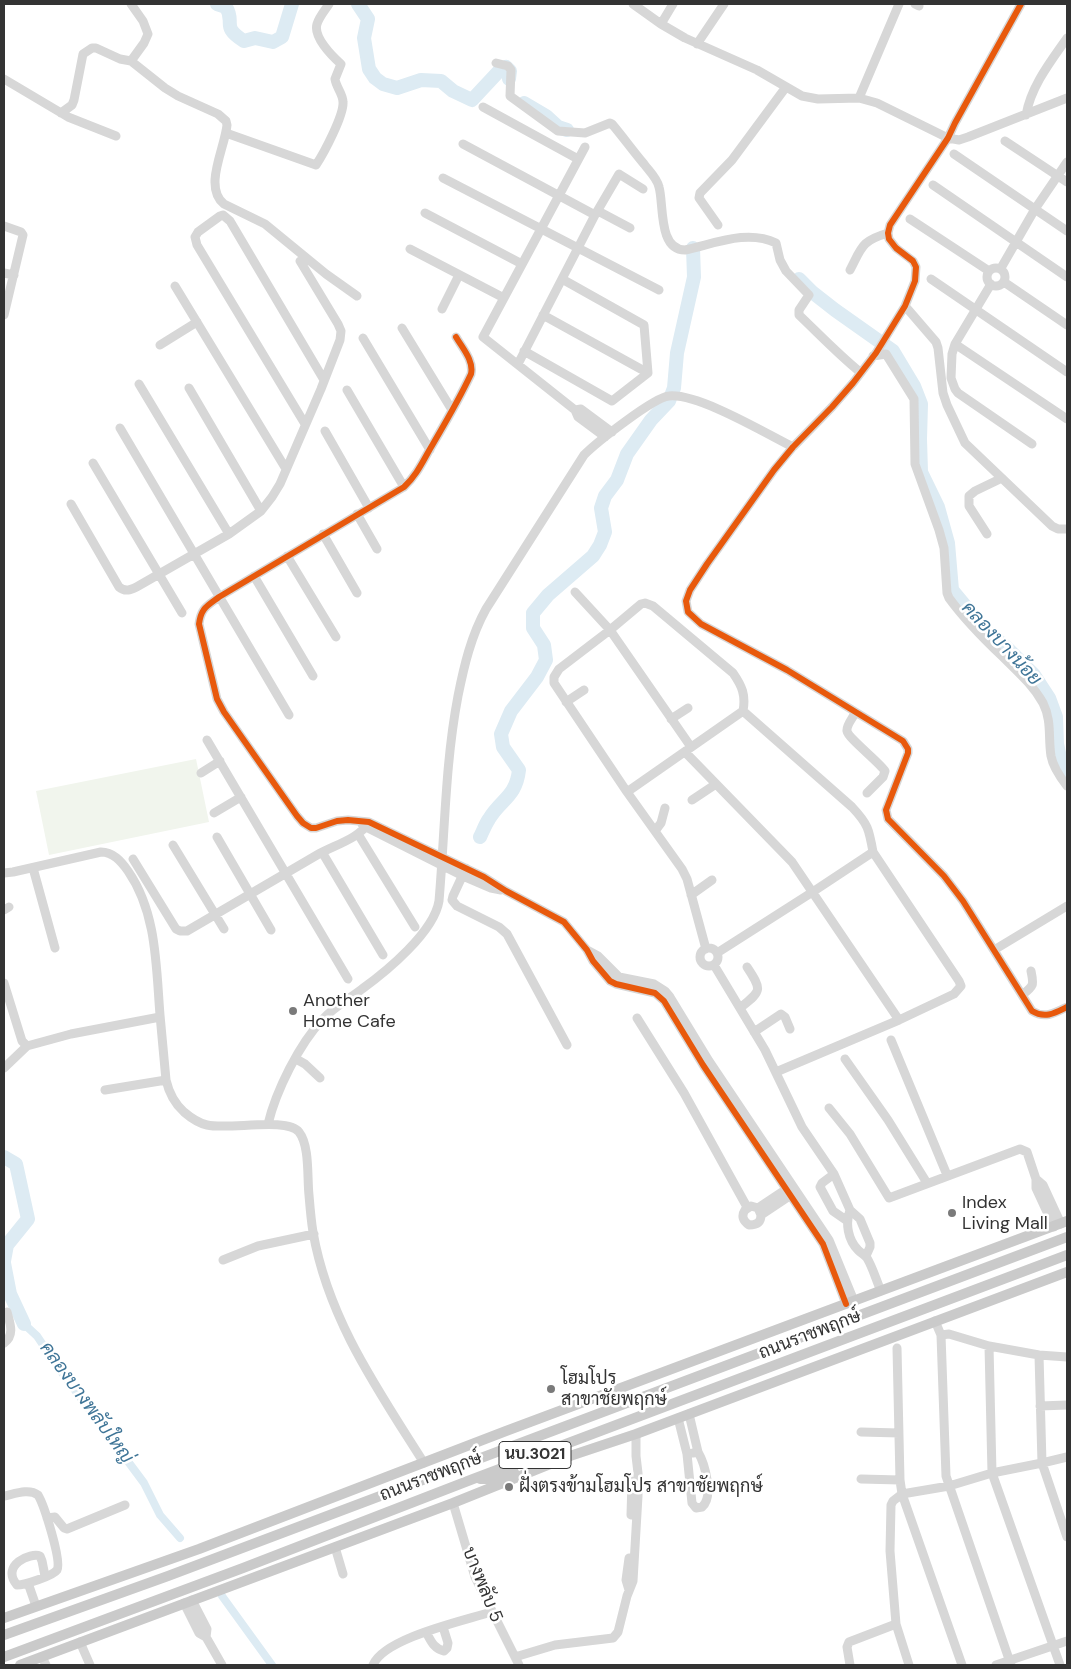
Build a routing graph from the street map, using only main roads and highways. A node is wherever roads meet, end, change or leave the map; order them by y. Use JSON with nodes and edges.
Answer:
{"nodes":[{"id":1,"x":1060,"y":1225,"type":"edge"},
{"id":2,"x":1067,"y":1237,"type":"edge"},
{"id":3,"x":1067,"y":1255,"type":"edge"},
{"id":4,"x":1067,"y":1272,"type":"edge"},
{"id":5,"x":570,"y":1456,"type":"junction"},
{"id":6,"x":473,"y":1479,"type":"junction"},
{"id":7,"x":230,"y":1537,"type":"junction"},
{"id":8,"x":243,"y":1568,"type":"junction"},
{"id":9,"x":168,"y":1576,"type":"junction"},
{"id":10,"x":192,"y":1600,"type":"junction"},
{"id":11,"x":4,"y":1618,"type":"edge"},
{"id":12,"x":4,"y":1635,"type":"edge"},
{"id":13,"x":4,"y":1657,"type":"edge"},
{"id":14,"x":44,"y":1661,"type":"edge"},
{"id":15,"x":20,"y":1665,"type":"edge"}],
"edges":[{"from":1,"to":7,"type":"main road","name":"ถนนราชพฤกษ์","number":"นบ.3021"},
{"from":2,"to":9,"type":"main road","name":"ถนนราชพฤกษ์","number":"นบ.3021"},
{"from":3,"to":6,"type":"main road","name":"ถนนราชพฤกษ์","number":"นบ.3021"},
{"from":4,"to":5,"type":"main road","name":"ถนนราชพฤกษ์","number":"นบ.3021"},
{"from":5,"to":6,"type":"main road"},
{"from":5,"to":10,"type":"main road","name":"ถนนราชพฤกษ์","number":"นบ.3021"},
{"from":6,"to":8,"type":"main road","name":"ถนนราชพฤกษ์","number":"นบ.3021"},
{"from":7,"to":9,"type":"main road"},
{"from":7,"to":11,"type":"main road","name":"ถนนราชพฤกษ์","number":"นบ.3021"},
{"from":8,"to":10,"type":"main road"},
{"from":8,"to":13,"type":"main road","name":"ถนนราชพฤกษ์","number":"นบ.3021"},
{"from":9,"to":12,"type":"main road","name":"ถนนราชพฤกษ์","number":"นบ.3021"},
{"from":10,"to":14,"type":"main road","name":"ถนนราชพฤกษ์","number":"นบ.3021"},
{"from":14,"to":15,"type":"main road","name":"ถนนราชพฤกษ์","number":"นบ.3021"}]}
